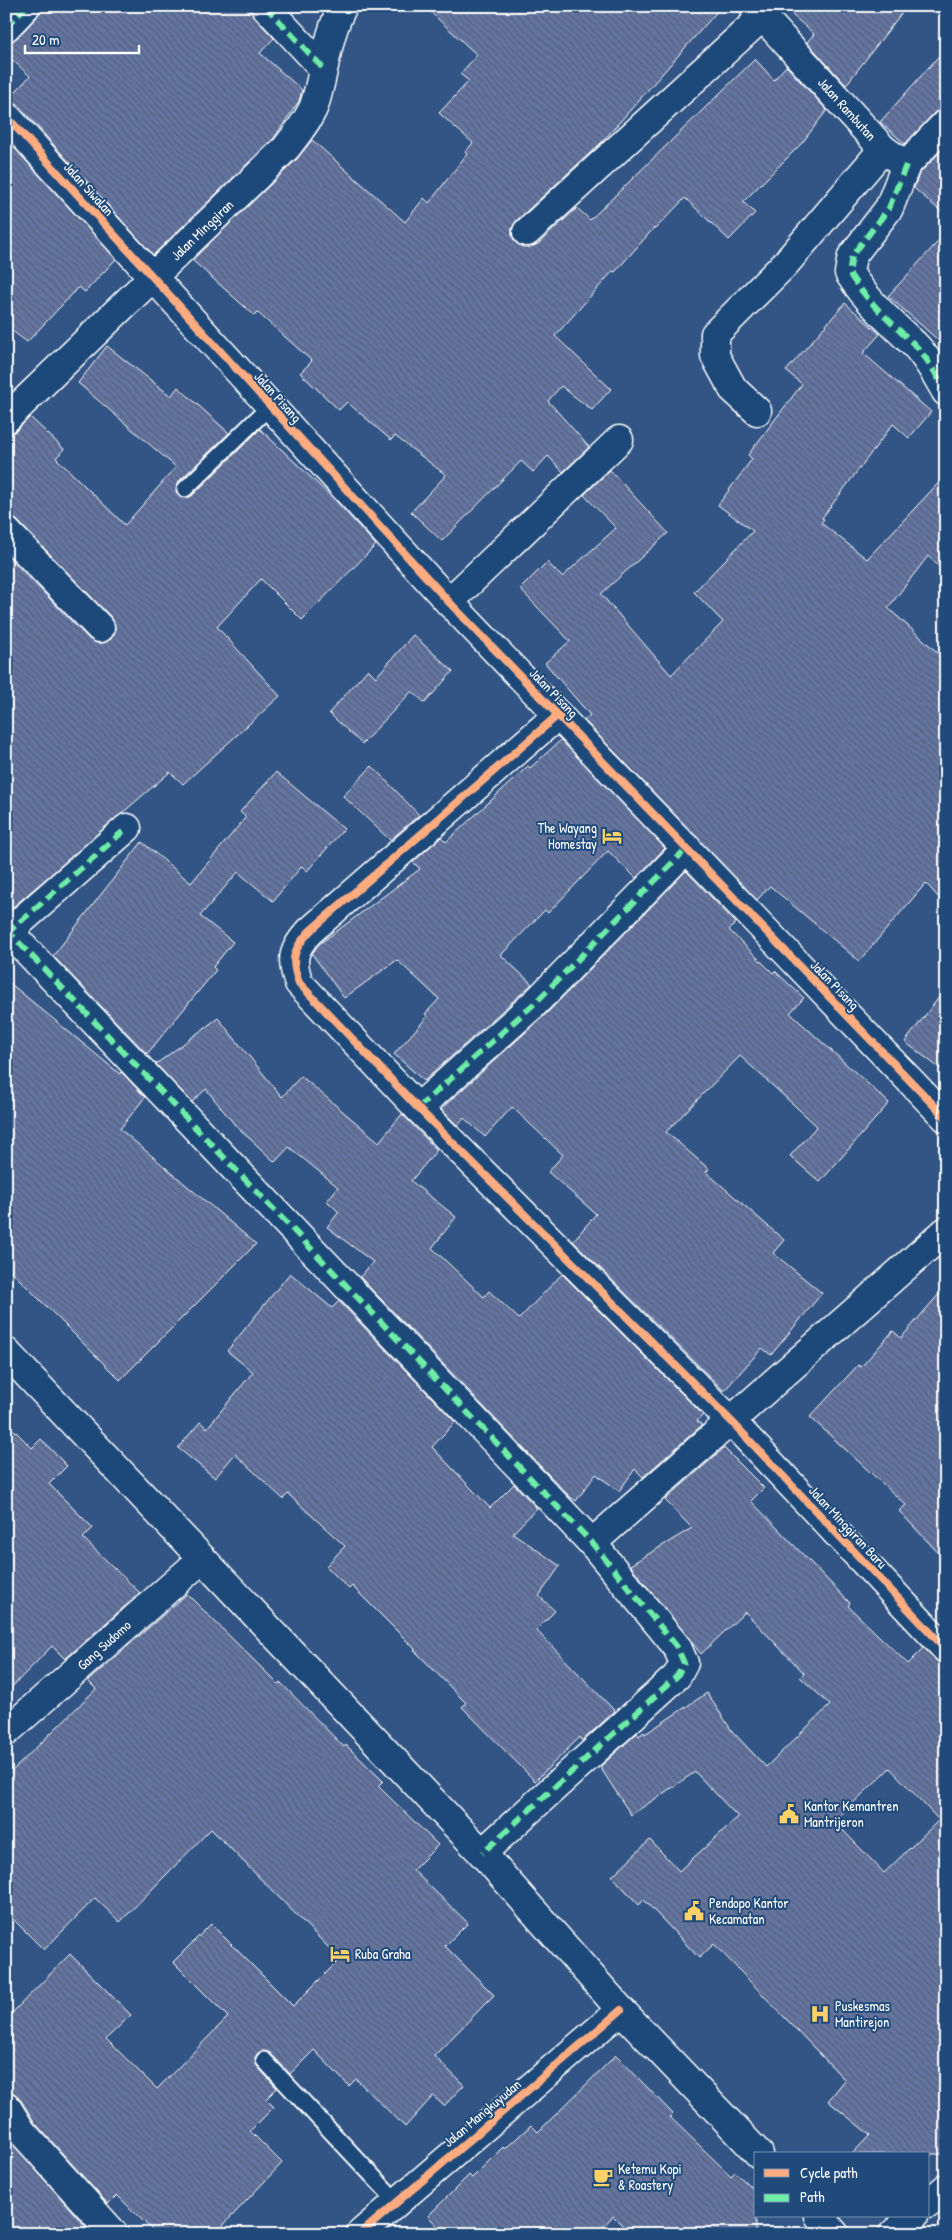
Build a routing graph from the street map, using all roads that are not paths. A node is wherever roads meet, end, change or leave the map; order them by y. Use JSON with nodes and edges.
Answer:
{"nodes":[{"id":1,"x":26,"y":6,"type":"edge"},
{"id":2,"x":265,"y":6,"type":"edge"},
{"id":3,"x":343,"y":6,"type":"edge"},
{"id":4,"x":758,"y":12,"type":"edge"},
{"id":5,"x":6,"y":27,"type":"edge"},
{"id":6,"x":323,"y":68,"type":"junction"},
{"id":7,"x":6,"y":116,"type":"edge"},
{"id":8,"x":946,"y":123,"type":"edge"},
{"id":9,"x":883,"y":149,"type":"junction"},
{"id":10,"x":906,"y":165,"type":"junction"},
{"id":11,"x":527,"y":232,"type":"dead end"},
{"id":12,"x":153,"y":278,"type":"junction"},
{"id":13,"x":946,"y":392,"type":"edge"},
{"id":14,"x":270,"y":406,"type":"junction"},
{"id":15,"x":757,"y":411,"type":"dead end"},
{"id":16,"x":6,"y":419,"type":"edge"},
{"id":17,"x":619,"y":440,"type":"dead end"},
{"id":18,"x":185,"y":488,"type":"dead end"},
{"id":19,"x":6,"y":531,"type":"edge"},
{"id":20,"x":449,"y":602,"type":"junction"},
{"id":21,"x":100,"y":628,"type":"dead end"},
{"id":22,"x":558,"y":715,"type":"junction"},
{"id":23,"x":127,"y":828,"type":"dead end"},
{"id":24,"x":687,"y":848,"type":"junction"},
{"id":25,"x":7,"y":931,"type":"edge"},
{"id":26,"x":418,"y":1108,"type":"junction"},
{"id":27,"x":946,"y":1118,"type":"edge"},
{"id":28,"x":946,"y":1232,"type":"edge"},
{"id":29,"x":6,"y":1352,"type":"edge"},
{"id":30,"x":732,"y":1422,"type":"junction"},
{"id":31,"x":592,"y":1543,"type":"junction"},
{"id":32,"x":202,"y":1559,"type":"junction"},
{"id":33,"x":946,"y":1649,"type":"edge"},
{"id":34,"x":6,"y":1732,"type":"edge"},
{"id":35,"x":482,"y":1853,"type":"junction"},
{"id":36,"x":621,"y":2010,"type":"junction"},
{"id":37,"x":264,"y":2060,"type":"dead end"},
{"id":38,"x":6,"y":2106,"type":"edge"},
{"id":39,"x":757,"y":2152,"type":"edge"},
{"id":40,"x":946,"y":2188,"type":"edge"},
{"id":41,"x":397,"y":2202,"type":"junction"},
{"id":42,"x":930,"y":2202,"type":"edge"},
{"id":43,"x":821,"y":2218,"type":"edge"},
{"id":44,"x":912,"y":2218,"type":"edge"},
{"id":45,"x":114,"y":2234,"type":"edge"},
{"id":46,"x":360,"y":2234,"type":"edge"},
{"id":47,"x":835,"y":2234,"type":"edge"},
{"id":48,"x":893,"y":2234,"type":"edge"}],
"edges":[{"from":1,"to":5,"type":"street"},
{"from":2,"to":6,"type":"street"},
{"from":3,"to":6,"type":"street","name":"Jalan Minggiran"},
{"from":4,"to":9,"type":"street","name":"Jalan Rambutan"},
{"from":4,"to":11,"type":"street"},
{"from":6,"to":12,"type":"street","name":"Jalan Minggiran"},
{"from":7,"to":12,"type":"street","name":"Jalan Siwalan"},
{"from":8,"to":10,"type":"street"},
{"from":9,"to":10,"type":"street","name":"Jalan Rambutan"},
{"from":9,"to":15,"type":"street"},
{"from":10,"to":13,"type":"street"},
{"from":12,"to":14,"type":"street","name":"Jalan Pisang"},
{"from":12,"to":16,"type":"street","name":"Jalan Minggiran"},
{"from":14,"to":18,"type":"lane"},
{"from":14,"to":20,"type":"street","name":"Jalan Pisang"},
{"from":17,"to":20,"type":"street"},
{"from":19,"to":21,"type":"street"},
{"from":20,"to":22,"type":"street","name":"Jalan Pisang"},
{"from":22,"to":24,"type":"street","name":"Jalan Pisang"},
{"from":22,"to":26,"type":"street","name":"Jalan Minggiran Baru"},
{"from":23,"to":25,"type":"street"},
{"from":24,"to":26,"type":"street"},
{"from":24,"to":27,"type":"street","name":"Jalan Pisang"},
{"from":25,"to":31,"type":"street"},
{"from":26,"to":30,"type":"street","name":"Jalan Minggiran Baru"},
{"from":28,"to":30,"type":"street"},
{"from":29,"to":32,"type":"street"},
{"from":30,"to":31,"type":"street"},
{"from":30,"to":33,"type":"street","name":"Jalan Minggiran Baru"},
{"from":31,"to":35,"type":"street"},
{"from":32,"to":34,"type":"street","name":"Gang Sudomo"},
{"from":32,"to":35,"type":"street"},
{"from":35,"to":36,"type":"street"},
{"from":36,"to":39,"type":"street"},
{"from":36,"to":41,"type":"street","name":"Jalan Mangkuyudan"},
{"from":37,"to":41,"type":"lane"},
{"from":38,"to":45,"type":"street"},
{"from":40,"to":42,"type":"street"},
{"from":41,"to":46,"type":"street","name":"Jalan Mangkuyudan"},
{"from":43,"to":47,"type":"street"},
{"from":44,"to":48,"type":"street"}]}
